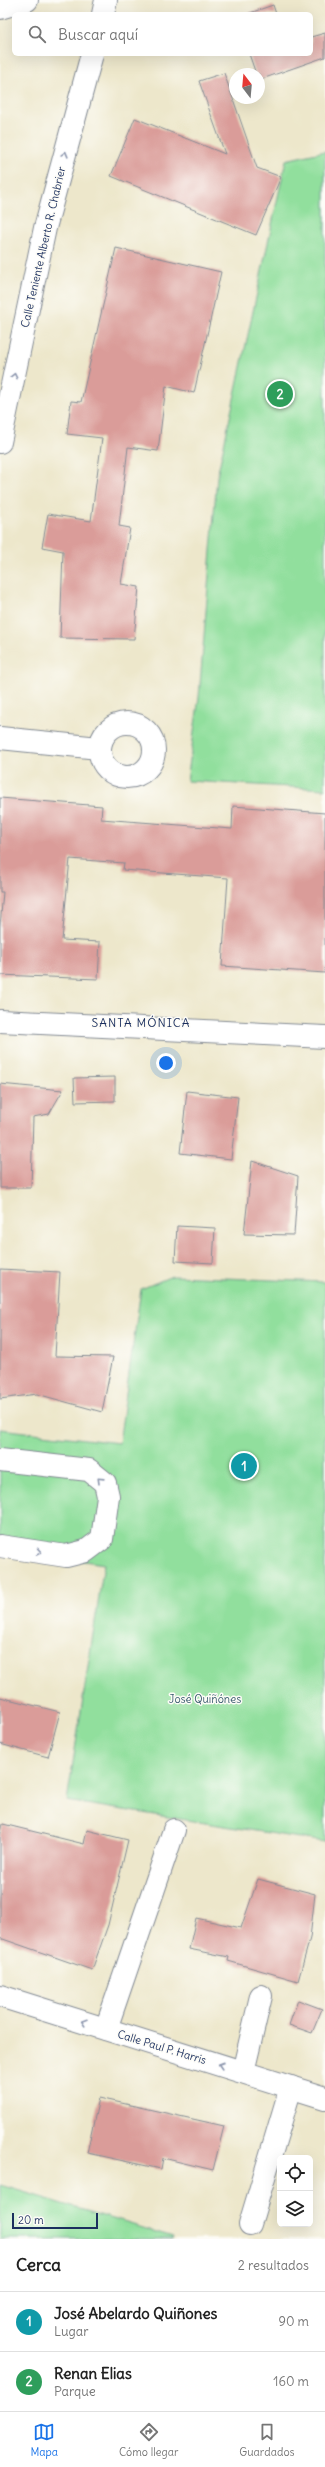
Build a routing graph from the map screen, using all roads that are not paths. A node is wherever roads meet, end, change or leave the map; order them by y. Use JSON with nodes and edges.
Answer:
{"nodes":[{"id":1,"x":27,"y":0,"type":"edge"},
{"id":2,"x":106,"y":0,"type":"edge"},
{"id":3,"x":0,"y":8,"type":"edge"},
{"id":4,"x":103,"y":12,"type":"edge"},
{"id":5,"x":91,"y":56,"type":"edge"},
{"id":6,"x":0,"y":442,"type":"edge"},
{"id":7,"x":0,"y":738,"type":"edge"},
{"id":8,"x":100,"y":748,"type":"dead end"},
{"id":9,"x":0,"y":1021,"type":"edge"},
{"id":10,"x":325,"y":1037,"type":"edge"},
{"id":11,"x":0,"y":1460,"type":"edge"},
{"id":12,"x":0,"y":1546,"type":"edge"},
{"id":13,"x":174,"y":1830,"type":"dead end"},
{"id":14,"x":0,"y":1996,"type":"edge"},
{"id":15,"x":261,"y":1996,"type":"dead end"},
{"id":16,"x":106,"y":2029,"type":"junction"},
{"id":17,"x":243,"y":2072,"type":"junction"},
{"id":18,"x":291,"y":2087,"type":"junction"},
{"id":19,"x":325,"y":2098,"type":"edge"},
{"id":20,"x":250,"y":2224,"type":"dead end"}],
"edges":[{"from":1,"to":3,"type":"street"},
{"from":2,"to":4,"type":"street"},
{"from":6,"to":5,"type":"street","name":"Calle Teniente Alberto R. Chabrier","one_way":true},
{"from":7,"to":8,"type":"street"},
{"from":9,"to":10,"type":"street"},
{"from":12,"to":11,"type":"street","one_way":true},
{"from":13,"to":16,"type":"street"},
{"from":16,"to":14,"type":"street","name":"Calle Paul P. Harris","one_way":true},
{"from":15,"to":17,"type":"street"},
{"from":17,"to":16,"type":"street","name":"Calle Paul P. Harris","one_way":true},
{"from":17,"to":18,"type":"street","name":"Calle Paul P. Harris"},
{"from":18,"to":19,"type":"street","name":"Calle Paul P. Harris"},
{"from":18,"to":20,"type":"street"}]}
